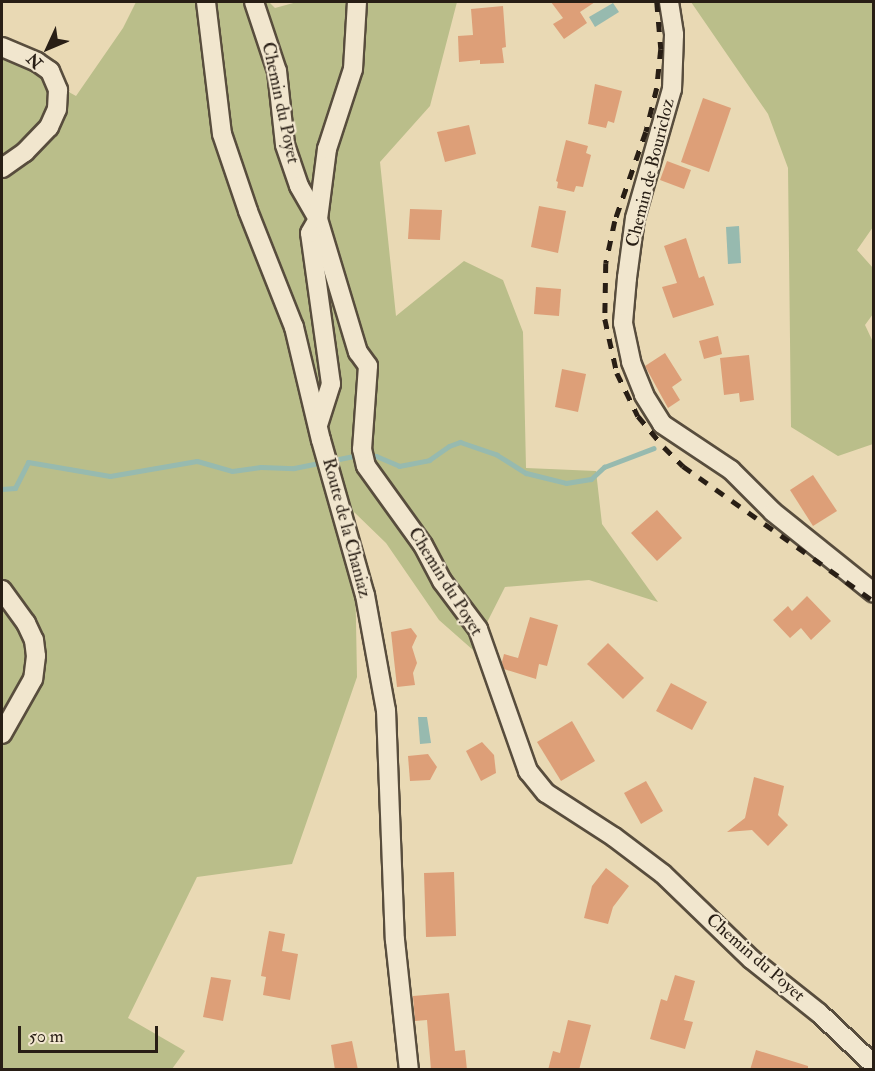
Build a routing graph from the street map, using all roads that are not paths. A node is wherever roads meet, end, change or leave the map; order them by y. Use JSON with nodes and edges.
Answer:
{"nodes":[{"id":1,"x":206,"y":2,"type":"edge"},
{"id":2,"x":254,"y":2,"type":"edge"},
{"id":3,"x":357,"y":2,"type":"edge"},
{"id":4,"x":669,"y":2,"type":"edge"},
{"id":5,"x":2,"y":47,"type":"edge"},
{"id":6,"x":2,"y":168,"type":"edge"},
{"id":7,"x":318,"y":219,"type":"junction"},
{"id":8,"x":320,"y":433,"type":"junction"},
{"id":9,"x":2,"y":590,"type":"edge"},
{"id":10,"x":873,"y":593,"type":"edge"},
{"id":11,"x":2,"y":734,"type":"edge"},
{"id":12,"x":873,"y":1065,"type":"edge"},
{"id":13,"x":409,"y":1070,"type":"edge"}],
"edges":[{"from":1,"to":8,"type":"street","name":"Route de la Chaniaz"},
{"from":2,"to":7,"type":"street","name":"Chemin du Poyet"},
{"from":3,"to":7,"type":"street"},
{"from":4,"to":10,"type":"street","name":"Chemin de Bouricloz"},
{"from":5,"to":6,"type":"street"},
{"from":7,"to":8,"type":"street"},
{"from":7,"to":12,"type":"street","name":"Chemin du Poyet"},
{"from":8,"to":13,"type":"street","name":"Route de la Chaniaz"},
{"from":9,"to":11,"type":"street"}]}
